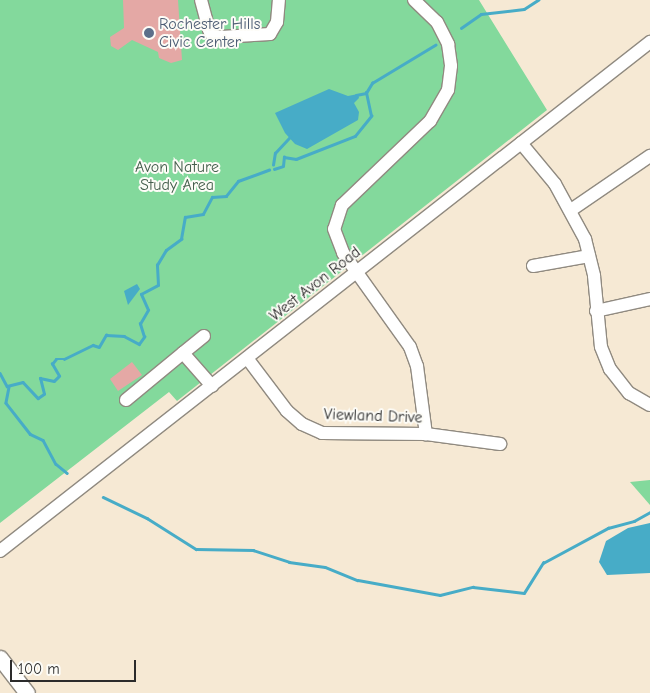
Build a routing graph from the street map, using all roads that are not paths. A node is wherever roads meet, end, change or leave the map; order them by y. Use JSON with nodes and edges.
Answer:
{"nodes":[{"id":1,"x":201,"y":0,"type":"edge"},
{"id":2,"x":279,"y":0,"type":"edge"},
{"id":3,"x":414,"y":0,"type":"edge"},
{"id":4,"x":650,"y":42,"type":"edge"},
{"id":5,"x":521,"y":143,"type":"junction"},
{"id":6,"x":650,"y":156,"type":"edge"},
{"id":7,"x":571,"y":210,"type":"junction"},
{"id":8,"x":589,"y":256,"type":"junction"},
{"id":9,"x":533,"y":266,"type":"dead end"},
{"id":10,"x":358,"y":272,"type":"junction"},
{"id":11,"x":650,"y":299,"type":"edge"},
{"id":12,"x":596,"y":311,"type":"junction"},
{"id":13,"x":204,"y":336,"type":"dead end"},
{"id":14,"x":183,"y":353,"type":"junction"},
{"id":15,"x":246,"y":358,"type":"junction"},
{"id":16,"x":212,"y":386,"type":"junction"},
{"id":17,"x":126,"y":400,"type":"dead end"},
{"id":18,"x":650,"y":405,"type":"edge"},
{"id":19,"x":426,"y":434,"type":"junction"},
{"id":20,"x":500,"y":444,"type":"dead end"},
{"id":21,"x":0,"y":551,"type":"edge"},
{"id":22,"x":0,"y":658,"type":"edge"},
{"id":23,"x":27,"y":693,"type":"edge"}],
"edges":[{"from":1,"to":2,"type":"street"},
{"from":3,"to":10,"type":"street"},
{"from":4,"to":5,"type":"street","name":"West Avon Road"},
{"from":5,"to":7,"type":"street"},
{"from":5,"to":10,"type":"street","name":"West Avon Road"},
{"from":6,"to":7,"type":"street"},
{"from":7,"to":8,"type":"street"},
{"from":8,"to":9,"type":"street"},
{"from":8,"to":12,"type":"street"},
{"from":10,"to":15,"type":"street","name":"West Avon Road"},
{"from":10,"to":19,"type":"street"},
{"from":11,"to":12,"type":"street"},
{"from":12,"to":18,"type":"street"},
{"from":13,"to":14,"type":"street"},
{"from":14,"to":16,"type":"street"},
{"from":14,"to":17,"type":"street"},
{"from":15,"to":16,"type":"street","name":"West Avon Road"},
{"from":15,"to":19,"type":"street","name":"Viewland Drive"},
{"from":16,"to":21,"type":"street","name":"West Avon Road"},
{"from":19,"to":20,"type":"street","name":"Viewland Drive"},
{"from":22,"to":23,"type":"main road"}]}
